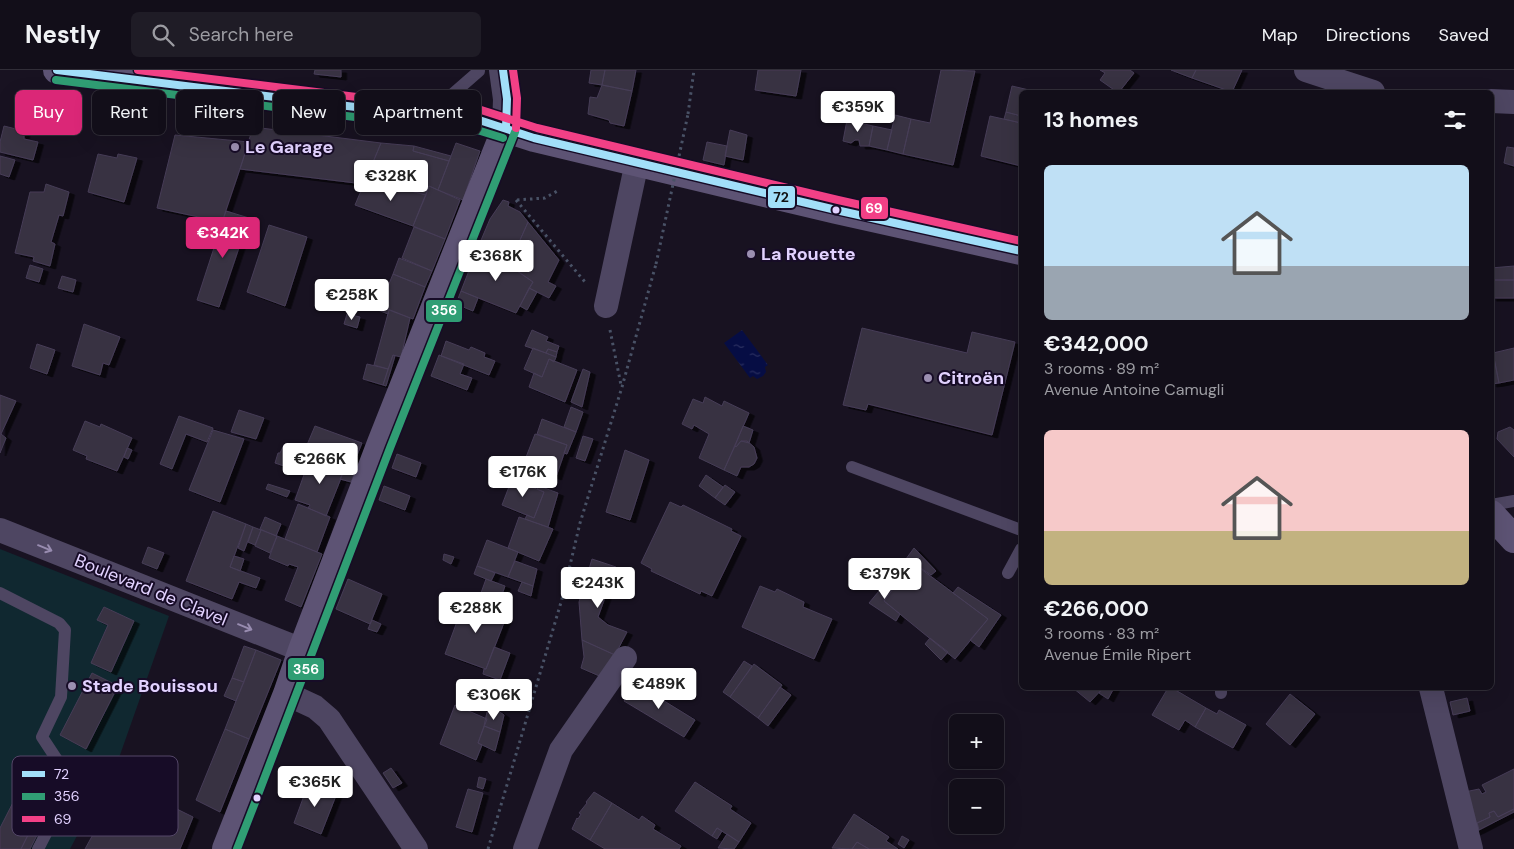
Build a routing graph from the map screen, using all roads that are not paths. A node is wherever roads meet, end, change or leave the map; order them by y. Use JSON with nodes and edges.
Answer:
{"nodes":[{"id":1,"x":57,"y":70,"type":"edge"},
{"id":2,"x":491,"y":70,"type":"edge"},
{"id":3,"x":1306,"y":70,"type":"edge"},
{"id":4,"x":169,"y":77,"type":"edge"},
{"id":5,"x":1340,"y":81,"type":"edge"},
{"id":6,"x":457,"y":90,"type":"edge"},
{"id":7,"x":1367,"y":90,"type":"edge"},
{"id":8,"x":1494,"y":101,"type":"edge"},
{"id":9,"x":1514,"y":102,"type":"edge"},
{"id":10,"x":355,"y":105,"type":"edge"},
{"id":11,"x":481,"y":120,"type":"edge"},
{"id":12,"x":506,"y":128,"type":"junction"},
{"id":13,"x":637,"y":162,"type":"junction"},
{"id":14,"x":1019,"y":251,"type":"edge"},
{"id":15,"x":606,"y":306,"type":"road end"},
{"id":16,"x":852,"y":467,"type":"dead end"},
{"id":17,"x":1514,"y":501,"type":"edge"},
{"id":18,"x":1494,"y":504,"type":"edge"},
{"id":19,"x":1494,"y":517,"type":"edge"},
{"id":20,"x":1019,"y":529,"type":"edge"},
{"id":21,"x":0,"y":530,"type":"edge"},
{"id":22,"x":1514,"y":539,"type":"edge"},
{"id":23,"x":1019,"y":553,"type":"edge"},
{"id":24,"x":1008,"y":573,"type":"dead end"},
{"id":25,"x":0,"y":593,"type":"edge"},
{"id":26,"x":302,"y":650,"type":"junction"},
{"id":27,"x":625,"y":658,"type":"dead end"},
{"id":28,"x":1431,"y":690,"type":"edge"},
{"id":29,"x":288,"y":694,"type":"junction"},
{"id":30,"x":54,"y":756,"type":"edge"},
{"id":31,"x":45,"y":836,"type":"edge"},
{"id":32,"x":38,"y":849,"type":"edge"},
{"id":33,"x":226,"y":849,"type":"edge"},
{"id":34,"x":416,"y":849,"type":"edge"},
{"id":35,"x":525,"y":849,"type":"edge"},
{"id":36,"x":1471,"y":849,"type":"edge"}],
"edges":[{"from":1,"to":4,"type":"main road"},
{"from":2,"to":6,"type":"lane"},
{"from":2,"to":12,"type":"street"},
{"from":3,"to":5,"type":"street"},
{"from":4,"to":10,"type":"main road"},
{"from":5,"to":7,"type":"street"},
{"from":8,"to":9,"type":"street"},
{"from":11,"to":12,"type":"main road"},
{"from":12,"to":13,"type":"main road"},
{"from":12,"to":26,"type":"main road"},
{"from":13,"to":14,"type":"main road"},
{"from":13,"to":15,"type":"street"},
{"from":16,"to":20,"type":"lane"},
{"from":17,"to":18,"type":"lane"},
{"from":19,"to":22,"type":"main road"},
{"from":21,"to":26,"type":"street","name":"Boulevard de Clavel","one_way":true},
{"from":23,"to":24,"type":"lane"},
{"from":25,"to":30,"type":"lane"},
{"from":26,"to":29,"type":"main road"},
{"from":27,"to":35,"type":"street"},
{"from":28,"to":36,"type":"street"},
{"from":29,"to":33,"type":"main road"},
{"from":29,"to":34,"type":"street"},
{"from":31,"to":32,"type":"lane"}]}
